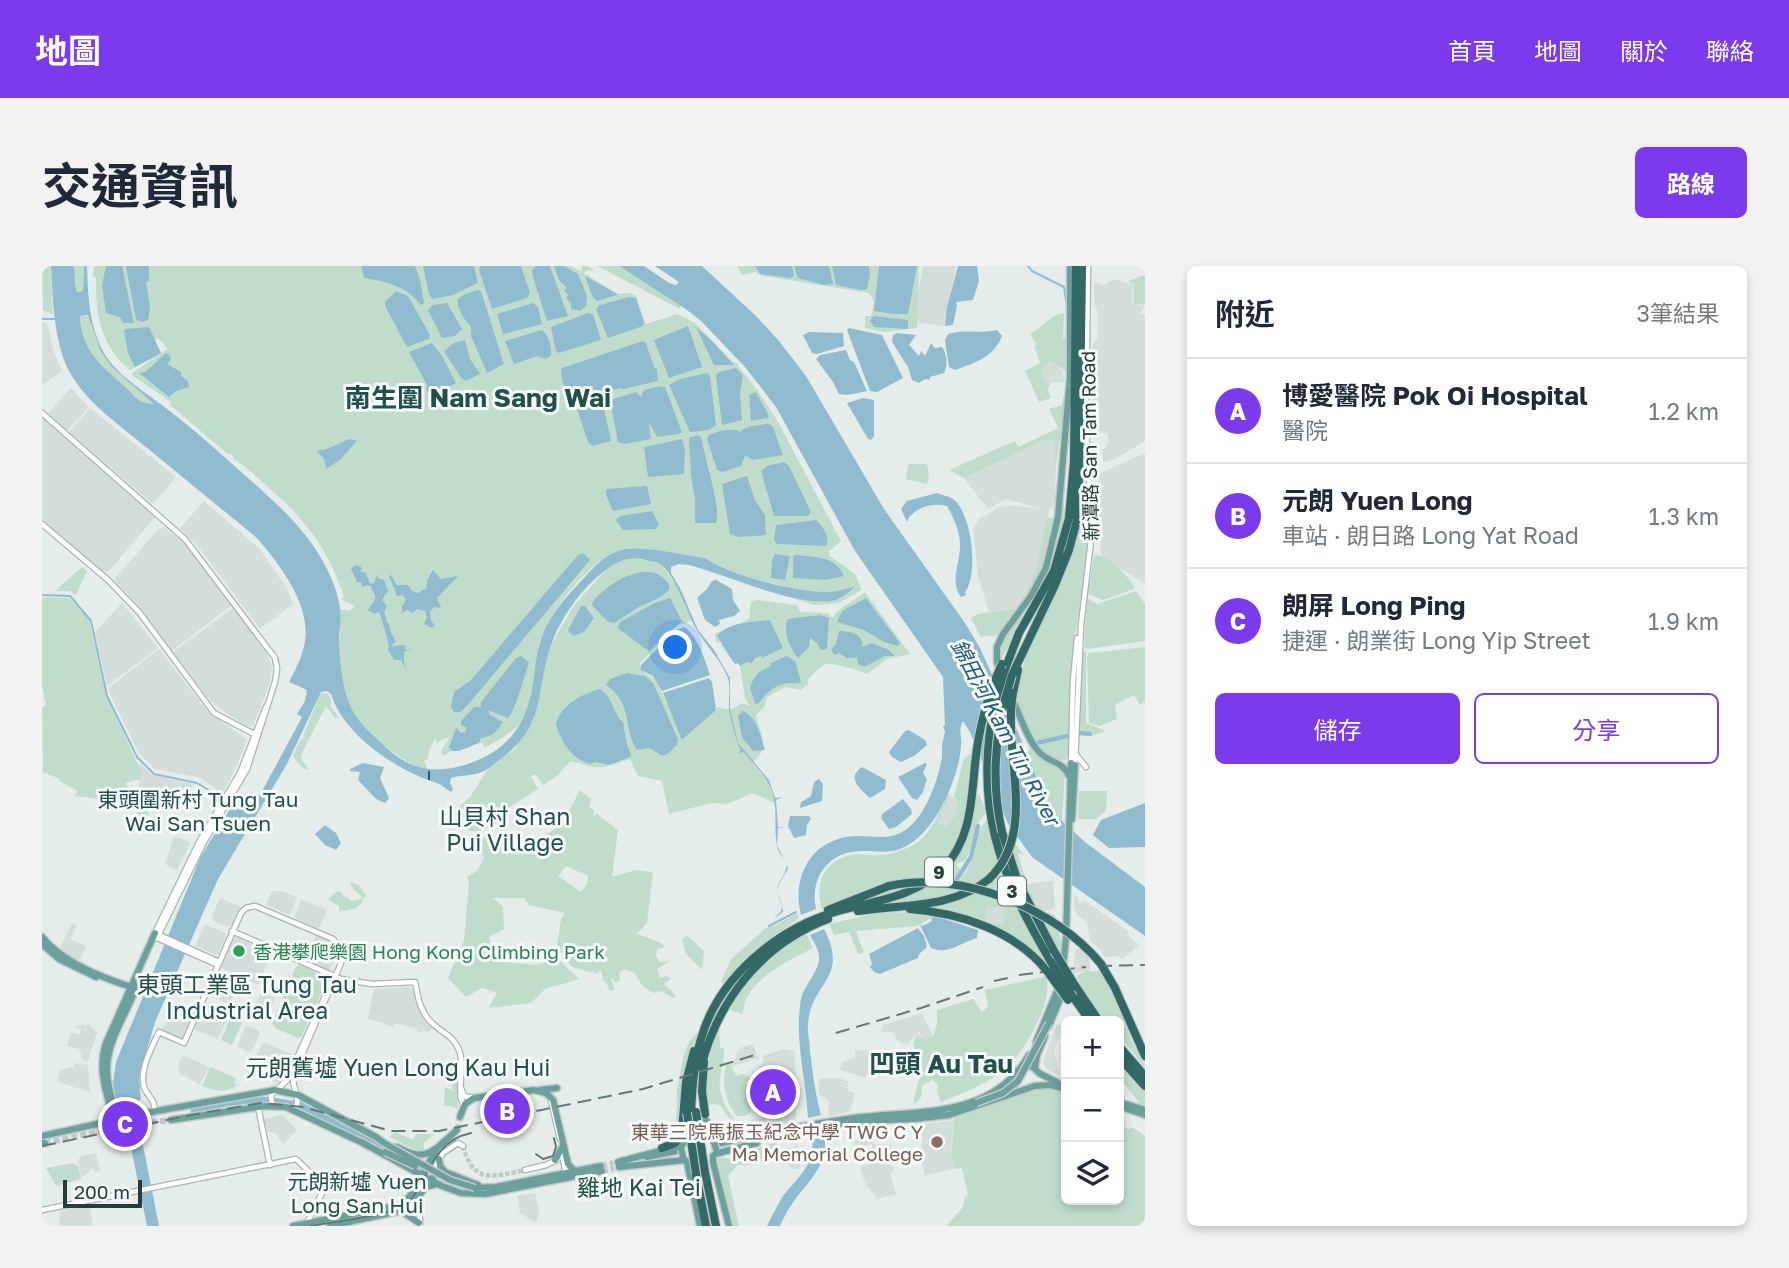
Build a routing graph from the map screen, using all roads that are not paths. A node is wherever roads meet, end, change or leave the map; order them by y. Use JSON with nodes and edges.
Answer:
{"nodes":[{"id":1,"x":1070,"y":266,"type":"edge"},
{"id":2,"x":1076,"y":266,"type":"edge"},
{"id":3,"x":1085,"y":266,"type":"edge"},
{"id":4,"x":42,"y":413,"type":"edge"},
{"id":5,"x":1077,"y":423,"type":"junction"},
{"id":6,"x":1084,"y":498,"type":"dead end"},
{"id":7,"x":1091,"y":498,"type":"junction"},
{"id":8,"x":42,"y":524,"type":"edge"},
{"id":9,"x":1081,"y":625,"type":"junction"},
{"id":10,"x":1025,"y":647,"type":"joint"},
{"id":11,"x":1010,"y":667,"type":"junction"},
{"id":12,"x":256,"y":735,"type":"junction"},
{"id":13,"x":1077,"y":738,"type":"junction"},
{"id":14,"x":1072,"y":744,"type":"junction"},
{"id":15,"x":1076,"y":752,"type":"junction"},
{"id":16,"x":1051,"y":761,"type":"junction"},
{"id":17,"x":1060,"y":765,"type":"junction"},
{"id":18,"x":1072,"y":765,"type":"junction"},
{"id":19,"x":1086,"y":767,"type":"dead end"},
{"id":20,"x":1069,"y":778,"type":"junction"},
{"id":21,"x":1070,"y":824,"type":"junction"},
{"id":22,"x":997,"y":833,"type":"junction"},
{"id":23,"x":1068,"y":893,"type":"junction"},
{"id":24,"x":888,"y":907,"type":"junction"},
{"id":25,"x":807,"y":922,"type":"junction"},
{"id":26,"x":232,"y":931,"type":"junction"},
{"id":27,"x":158,"y":936,"type":"junction"},
{"id":28,"x":42,"y":937,"type":"edge"},
{"id":29,"x":42,"y":944,"type":"edge"},
{"id":30,"x":219,"y":963,"type":"junction"},
{"id":31,"x":337,"y":978,"type":"junction"},
{"id":32,"x":133,"y":990,"type":"junction"},
{"id":33,"x":1073,"y":1002,"type":"junction"},
{"id":34,"x":1058,"y":1006,"type":"junction"},
{"id":35,"x":1084,"y":1016,"type":"edge"},
{"id":36,"x":1096,"y":1016,"type":"edge"},
{"id":37,"x":1124,"y":1052,"type":"edge"},
{"id":38,"x":1145,"y":1056,"type":"edge"},
{"id":39,"x":1124,"y":1063,"type":"edge"},
{"id":40,"x":1022,"y":1070,"type":"junction"},
{"id":41,"x":1037,"y":1070,"type":"junction"},
{"id":42,"x":1145,"y":1076,"type":"edge"},
{"id":43,"x":1061,"y":1084,"type":"edge"},
{"id":44,"x":1031,"y":1086,"type":"junction"},
{"id":45,"x":1061,"y":1086,"type":"edge"},
{"id":46,"x":1145,"y":1086,"type":"edge"},
{"id":47,"x":461,"y":1087,"type":"junction"},
{"id":48,"x":557,"y":1088,"type":"dead end"},
{"id":49,"x":534,"y":1090,"type":"junction"},
{"id":50,"x":273,"y":1093,"type":"junction"},
{"id":51,"x":298,"y":1098,"type":"junction"},
{"id":52,"x":474,"y":1098,"type":"junction"},
{"id":53,"x":271,"y":1104,"type":"junction"},
{"id":54,"x":974,"y":1105,"type":"junction"},
{"id":55,"x":1124,"y":1105,"type":"edge"},
{"id":56,"x":463,"y":1106,"type":"junction"},
{"id":57,"x":1124,"y":1106,"type":"edge"},
{"id":58,"x":258,"y":1107,"type":"junction"},
{"id":59,"x":294,"y":1108,"type":"junction"},
{"id":60,"x":1145,"y":1110,"type":"edge"},
{"id":61,"x":154,"y":1111,"type":"junction"},
{"id":62,"x":555,"y":1114,"type":"junction"},
{"id":63,"x":1145,"y":1115,"type":"edge"},
{"id":64,"x":695,"y":1116,"type":"junction"},
{"id":65,"x":312,"y":1117,"type":"junction"},
{"id":66,"x":460,"y":1117,"type":"tunnel mouth"},
{"id":67,"x":116,"y":1120,"type":"junction"},
{"id":68,"x":171,"y":1120,"type":"tunnel mouth"},
{"id":69,"x":313,"y":1127,"type":"dead end"},
{"id":70,"x":457,"y":1130,"type":"tunnel mouth"},
{"id":71,"x":750,"y":1135,"type":"junction"},
{"id":72,"x":376,"y":1137,"type":"junction"},
{"id":73,"x":732,"y":1137,"type":"junction"},
{"id":74,"x":43,"y":1141,"type":"edge"},
{"id":75,"x":564,"y":1144,"type":"junction"},
{"id":76,"x":463,"y":1146,"type":"dead end"},
{"id":77,"x":712,"y":1146,"type":"junction"},
{"id":78,"x":437,"y":1148,"type":"junction"},
{"id":79,"x":662,"y":1148,"type":"junction"},
{"id":80,"x":375,"y":1150,"type":"junction"},
{"id":81,"x":561,"y":1152,"type":"junction"},
{"id":82,"x":683,"y":1152,"type":"junction"},
{"id":83,"x":439,"y":1159,"type":"joint"},
{"id":84,"x":555,"y":1160,"type":"junction"},
{"id":85,"x":270,"y":1165,"type":"junction"},
{"id":86,"x":616,"y":1165,"type":"junction"},
{"id":87,"x":602,"y":1168,"type":"tunnel mouth"},
{"id":88,"x":414,"y":1170,"type":"junction"},
{"id":89,"x":524,"y":1170,"type":"tunnel mouth"},
{"id":90,"x":566,"y":1171,"type":"junction"},
{"id":91,"x":432,"y":1173,"type":"junction"},
{"id":92,"x":701,"y":1173,"type":"junction"},
{"id":93,"x":417,"y":1184,"type":"junction"},
{"id":94,"x":489,"y":1190,"type":"junction"},
{"id":95,"x":419,"y":1197,"type":"junction"},
{"id":96,"x":408,"y":1204,"type":"junction"},
{"id":97,"x":42,"y":1210,"type":"edge"},
{"id":98,"x":401,"y":1211,"type":"junction"},
{"id":99,"x":307,"y":1222,"type":"edge"},
{"id":100,"x":419,"y":1225,"type":"edge"},
{"id":101,"x":293,"y":1226,"type":"edge"},
{"id":102,"x":330,"y":1226,"type":"edge"},
{"id":103,"x":700,"y":1226,"type":"edge"},
{"id":104,"x":705,"y":1226,"type":"edge"},
{"id":105,"x":714,"y":1226,"type":"edge"},
{"id":106,"x":729,"y":1226,"type":"edge"}],
"edges":[{"from":1,"to":16,"type":"main road"},
{"from":2,"to":5,"type":"highway","number":"9"},
{"from":3,"to":5,"type":"highway","number":"9"},
{"from":3,"to":7,"type":"street","name":"新潭路 San Tam Road"},
{"from":4,"to":12,"type":"street"},
{"from":5,"to":10,"type":"highway","number":"9"},
{"from":5,"to":11,"type":"highway","number":"9"},
{"from":6,"to":7,"type":"street"},
{"from":7,"to":9,"type":"street","name":"新潭路 San Tam Road"},
{"from":8,"to":12,"type":"street"},
{"from":9,"to":13,"type":"street","name":"新潭路 San Tam Road"},
{"from":9,"to":14,"type":"street","name":"新潭路 San Tam Road"},
{"from":10,"to":11,"type":"highway","number":"3"},
{"from":11,"to":22,"type":"highway","number":"3","bridge":true},
{"from":11,"to":24,"type":"highway","number":"9","bridge":true},
{"from":11,"to":25,"type":"highway","number":"9","bridge":true},
{"from":12,"to":27,"type":"street"},
{"from":13,"to":14,"type":"street"},
{"from":13,"to":15,"type":"street","name":"新潭路 San Tam Road"},
{"from":14,"to":18,"type":"street","name":"新潭路 San Tam Road"},
{"from":15,"to":18,"type":"street","name":"新潭路 San Tam Road"},
{"from":15,"to":19,"type":"street"},
{"from":16,"to":17,"type":"main road"},
{"from":16,"to":18,"type":"main road"},
{"from":17,"to":18,"type":"main road"},
{"from":17,"to":20,"type":"main road"},
{"from":18,"to":20,"type":"main road"},
{"from":18,"to":21,"type":"main road"},
{"from":20,"to":21,"type":"main road"},
{"from":21,"to":23,"type":"main road"},
{"from":22,"to":33,"type":"highway","number":"3","bridge":true},
{"from":22,"to":36,"type":"highway","number":"3","bridge":true},
{"from":23,"to":34,"type":"main road"},
{"from":23,"to":40,"type":"main road"},
{"from":24,"to":33,"type":"highway","bridge":true},
{"from":24,"to":64,"type":"highway","number":"9"},
{"from":25,"to":38,"type":"highway","bridge":true},
{"from":25,"to":64,"type":"highway","number":"9"},
{"from":26,"to":30,"type":"street"},
{"from":26,"to":31,"type":"street"},
{"from":26,"to":31,"type":"street"},
{"from":27,"to":30,"type":"street"},
{"from":27,"to":32,"type":"main road"},
{"from":28,"to":32,"type":"main road"},
{"from":29,"to":32,"type":"main road"},
{"from":30,"to":61,"type":"street"},
{"from":31,"to":47,"type":"street"},
{"from":31,"to":50,"type":"street"},
{"from":31,"to":51,"type":"street"},
{"from":32,"to":67,"type":"main road"},
{"from":33,"to":35,"type":"highway","number":"3"},
{"from":34,"to":40,"type":"main road","bridge":true},
{"from":34,"to":41,"type":"main road"},
{"from":37,"to":42,"type":"highway"},
{"from":39,"to":46,"type":"highway"},
{"from":40,"to":41,"type":"main road"},
{"from":40,"to":44,"type":"main road"},
{"from":40,"to":54,"type":"main road","bridge":true},
{"from":40,"to":71,"type":"main road"},
{"from":41,"to":43,"type":"main road"},
{"from":41,"to":44,"type":"main road"},
{"from":44,"to":45,"type":"main road"},
{"from":44,"to":54,"type":"main road"},
{"from":47,"to":52,"type":"street"},
{"from":47,"to":56,"type":"street"},
{"from":48,"to":49,"type":"main road"},
{"from":49,"to":52,"type":"main road"},
{"from":49,"to":62,"type":"main road"},
{"from":50,"to":51,"type":"main road"},
{"from":50,"to":53,"type":"street"},
{"from":50,"to":61,"type":"main road"},
{"from":51,"to":59,"type":"street"},
{"from":51,"to":72,"type":"main road"},
{"from":52,"to":56,"type":"main road"},
{"from":53,"to":58,"type":"main road"},
{"from":53,"to":59,"type":"main road"},
{"from":54,"to":77,"type":"main road"},
{"from":55,"to":60,"type":"main road"},
{"from":56,"to":66,"type":"main road"},
{"from":57,"to":63,"type":"main road"},
{"from":58,"to":68,"type":"main road"},
{"from":58,"to":85,"type":"street"},
{"from":59,"to":65,"type":"main road"},
{"from":61,"to":67,"type":"main road"},
{"from":62,"to":75,"type":"main road"},
{"from":62,"to":81,"type":"street"},
{"from":64,"to":73,"type":"main road"},
{"from":64,"to":77,"type":"main road"},
{"from":64,"to":79,"type":"highway"},
{"from":64,"to":82,"type":"highway"},
{"from":64,"to":92,"type":"highway","number":"9","bridge":true},
{"from":65,"to":69,"type":"main road"},
{"from":65,"to":80,"type":"main road"},
{"from":67,"to":74,"type":"main road"},
{"from":70,"to":78,"type":"main road"},
{"from":71,"to":73,"type":"main road"},
{"from":71,"to":77,"type":"main road"},
{"from":72,"to":78,"type":"main road"},
{"from":72,"to":91,"type":"main road","bridge":true},
{"from":73,"to":77,"type":"main road"},
{"from":75,"to":81,"type":"main road"},
{"from":75,"to":90,"type":"main road"},
{"from":76,"to":83,"type":"street"},
{"from":77,"to":82,"type":"main road"},
{"from":77,"to":82,"type":"main road"},
{"from":77,"to":106,"type":"main road"},
{"from":78,"to":91,"type":"main road"},
{"from":79,"to":82,"type":"main road"},
{"from":79,"to":86,"type":"main road"},
{"from":80,"to":88,"type":"main road"},
{"from":80,"to":91,"type":"main road","bridge":true},
{"from":81,"to":84,"type":"main road"},
{"from":81,"to":90,"type":"street"},
{"from":82,"to":86,"type":"main road"},
{"from":82,"to":86,"type":"main road"},
{"from":82,"to":103,"type":"main road"},
{"from":83,"to":91,"type":"main road"},
{"from":84,"to":89,"type":"street"},
{"from":84,"to":90,"type":"street"},
{"from":85,"to":97,"type":"street"},
{"from":85,"to":99,"type":"street"},
{"from":87,"to":90,"type":"main road"},
{"from":88,"to":91,"type":"main road"},
{"from":88,"to":93,"type":"main road"},
{"from":90,"to":94,"type":"main road"},
{"from":90,"to":94,"type":"main road"},
{"from":91,"to":93,"type":"main road"},
{"from":91,"to":94,"type":"main road"},
{"from":91,"to":94,"type":"main road","bridge":true},
{"from":91,"to":94,"type":"main road"},
{"from":91,"to":95,"type":"main road"},
{"from":92,"to":104,"type":"highway"},
{"from":92,"to":105,"type":"highway","number":"9"},
{"from":93,"to":96,"type":"main road"},
{"from":95,"to":96,"type":"main road"},
{"from":95,"to":100,"type":"street"},
{"from":96,"to":98,"type":"main road"},
{"from":96,"to":99,"type":"main road"},
{"from":96,"to":100,"type":"street"},
{"from":98,"to":100,"type":"main road"},
{"from":98,"to":102,"type":"main road"},
{"from":99,"to":101,"type":"main road"}]}
